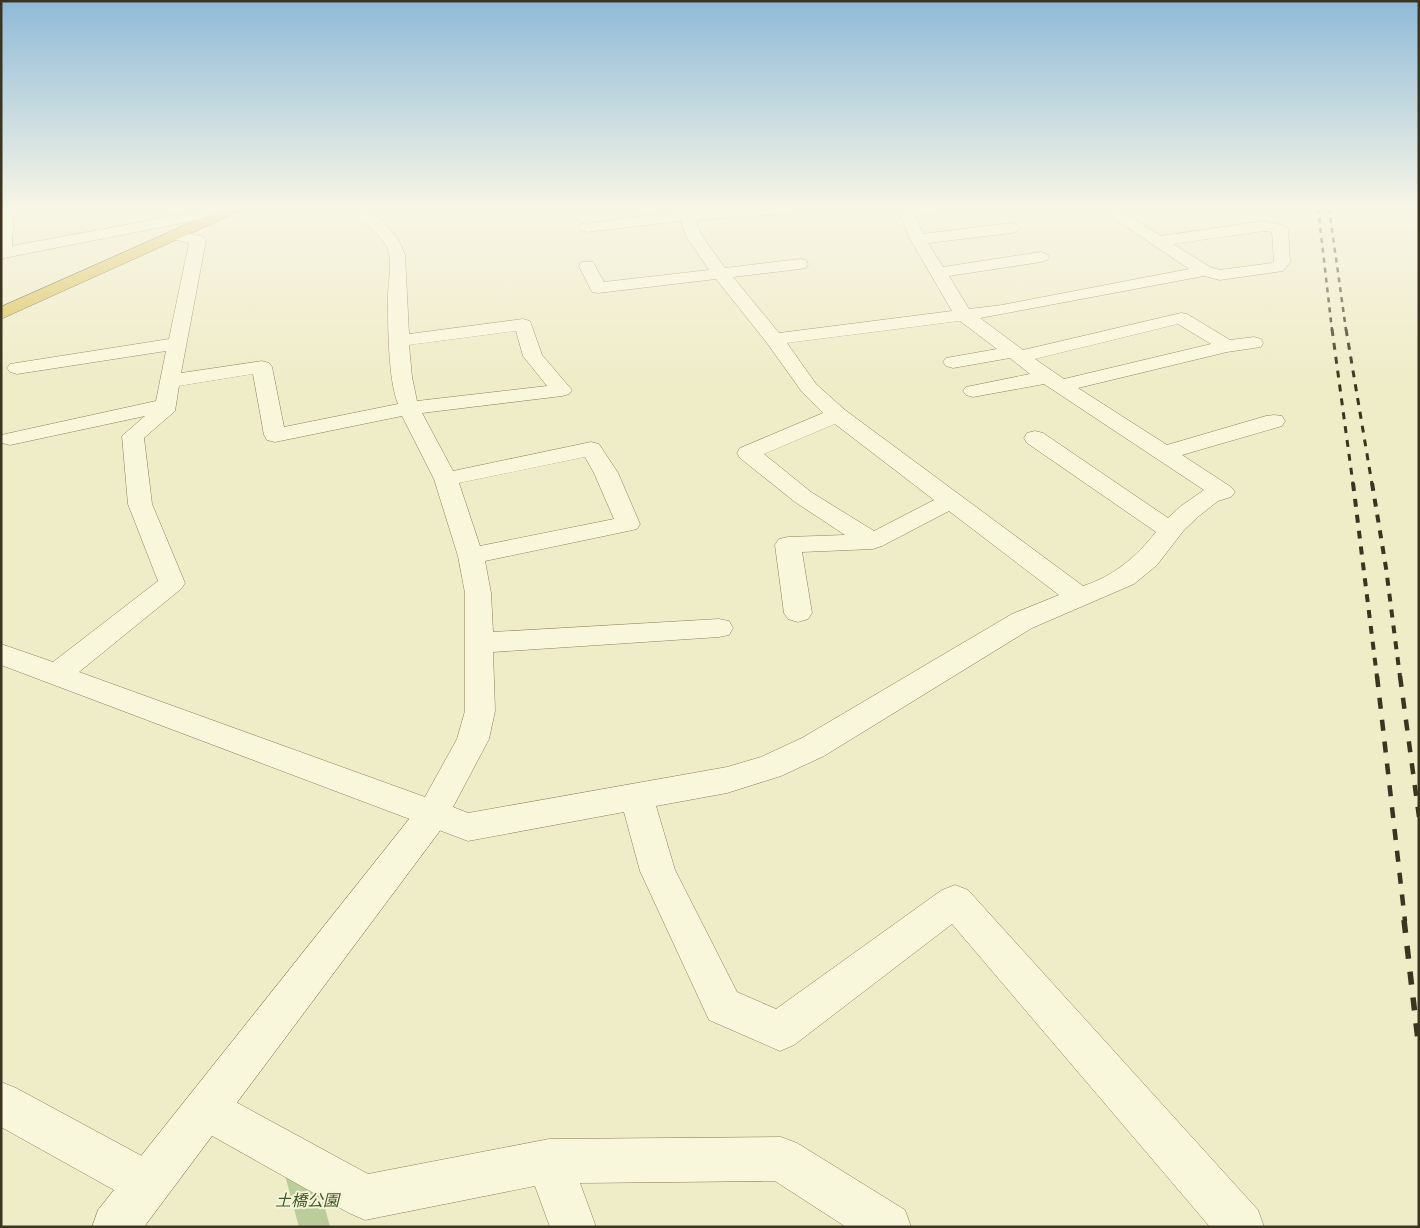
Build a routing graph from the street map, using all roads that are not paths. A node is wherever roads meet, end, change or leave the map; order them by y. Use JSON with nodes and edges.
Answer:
{"nodes":[{"id":1,"x":108,"y":265,"type":"edge"},
{"id":2,"x":193,"y":265,"type":"edge"},
{"id":3,"x":397,"y":265,"type":"edge"},
{"id":4,"x":715,"y":265,"type":"edge"},
{"id":5,"x":789,"y":265,"type":"edge"},
{"id":6,"x":935,"y":265,"type":"edge"},
{"id":7,"x":985,"y":265,"type":"edge"},
{"id":8,"x":1195,"y":265,"type":"edge"},
{"id":9,"x":1279,"y":265,"type":"edge"},
{"id":10,"x":587,"y":266,"type":"dead end"},
{"id":11,"x":1204,"y":271,"type":"junction"},
{"id":12,"x":939,"y":272,"type":"junction"},
{"id":13,"x":721,"y":273,"type":"junction"},
{"id":14,"x":1,"y":314,"type":"edge"},
{"id":15,"x":964,"y":315,"type":"junction"},
{"id":16,"x":774,"y":339,"type":"junction"},
{"id":17,"x":400,"y":341,"type":"junction"},
{"id":18,"x":178,"y":343,"type":"junction"},
{"id":19,"x":1254,"y":343,"type":"dead end"},
{"id":20,"x":1227,"y":346,"type":"junction"},
{"id":21,"x":1016,"y":354,"type":"junction"},
{"id":22,"x":953,"y":362,"type":"dead end"},
{"id":23,"x":17,"y":368,"type":"dead end"},
{"id":24,"x":1055,"y":381,"type":"junction"},
{"id":25,"x":973,"y":390,"type":"dead end"},
{"id":26,"x":168,"y":393,"type":"junction"},
{"id":27,"x":410,"y":408,"type":"junction"},
{"id":28,"x":837,"y":416,"type":"junction"},
{"id":29,"x":1274,"y":421,"type":"dead end"},
{"id":30,"x":10,"y":438,"type":"dead end"},
{"id":31,"x":1035,"y":438,"type":"dead end"},
{"id":32,"x":1164,"y":453,"type":"junction"},
{"id":33,"x":446,"y":479,"type":"junction"},
{"id":34,"x":950,"y":501,"type":"junction"},
{"id":35,"x":1171,"y":531,"type":"junction"},
{"id":36,"x":873,"y":541,"type":"junction"},
{"id":37,"x":471,"y":556,"type":"junction"},
{"id":38,"x":1079,"y":597,"type":"junction"},
{"id":39,"x":798,"y":613,"type":"dead end"},
{"id":40,"x":719,"y":628,"type":"dead end"},
{"id":41,"x":479,"y":643,"type":"junction"},
{"id":42,"x":1,"y":654,"type":"edge"},
{"id":43,"x":57,"y":674,"type":"junction"},
{"id":44,"x":637,"y":797,"type":"junction"},
{"id":45,"x":433,"y":814,"type":"junction"},
{"id":46,"x":1,"y":1104,"type":"edge"},
{"id":47,"x":206,"y":1109,"type":"junction"},
{"id":48,"x":549,"y":1161,"type":"junction"},
{"id":49,"x":148,"y":1184,"type":"junction"},
{"id":50,"x":115,"y":1227,"type":"edge"},
{"id":51,"x":573,"y":1227,"type":"edge"},
{"id":52,"x":888,"y":1227,"type":"edge"},
{"id":53,"x":1241,"y":1227,"type":"edge"}],
"edges":[{"from":1,"to":14,"type":"highway"},
{"from":2,"to":18,"type":"street"},
{"from":3,"to":17,"type":"street"},
{"from":4,"to":13,"type":"street"},
{"from":5,"to":13,"type":"street"},
{"from":6,"to":12,"type":"street"},
{"from":7,"to":12,"type":"street"},
{"from":8,"to":11,"type":"street"},
{"from":9,"to":11,"type":"street"},
{"from":10,"to":13,"type":"street"},
{"from":11,"to":15,"type":"street"},
{"from":12,"to":15,"type":"street"},
{"from":13,"to":16,"type":"street"},
{"from":15,"to":16,"type":"street"},
{"from":15,"to":21,"type":"street"},
{"from":16,"to":28,"type":"street"},
{"from":17,"to":27,"type":"street"},
{"from":17,"to":27,"type":"street"},
{"from":18,"to":23,"type":"street"},
{"from":18,"to":26,"type":"street"},
{"from":19,"to":20,"type":"street"},
{"from":20,"to":21,"type":"street"},
{"from":20,"to":24,"type":"street"},
{"from":21,"to":22,"type":"street"},
{"from":21,"to":24,"type":"street"},
{"from":24,"to":25,"type":"street"},
{"from":24,"to":32,"type":"street"},
{"from":26,"to":27,"type":"street"},
{"from":26,"to":30,"type":"street"},
{"from":26,"to":43,"type":"street"},
{"from":27,"to":33,"type":"street"},
{"from":28,"to":34,"type":"street"},
{"from":28,"to":36,"type":"street"},
{"from":29,"to":32,"type":"street"},
{"from":31,"to":35,"type":"street"},
{"from":32,"to":35,"type":"street"},
{"from":33,"to":37,"type":"street"},
{"from":33,"to":37,"type":"street"},
{"from":34,"to":36,"type":"street"},
{"from":34,"to":38,"type":"street"},
{"from":35,"to":38,"type":"street"},
{"from":36,"to":39,"type":"street"},
{"from":37,"to":41,"type":"street"},
{"from":38,"to":44,"type":"street"},
{"from":40,"to":41,"type":"street"},
{"from":41,"to":45,"type":"street"},
{"from":42,"to":43,"type":"street"},
{"from":43,"to":45,"type":"street"},
{"from":44,"to":45,"type":"street"},
{"from":44,"to":53,"type":"street"},
{"from":45,"to":47,"type":"street"},
{"from":46,"to":49,"type":"street"},
{"from":47,"to":48,"type":"street"},
{"from":47,"to":49,"type":"street"},
{"from":48,"to":51,"type":"street"},
{"from":48,"to":52,"type":"street"},
{"from":49,"to":50,"type":"street"}]}
